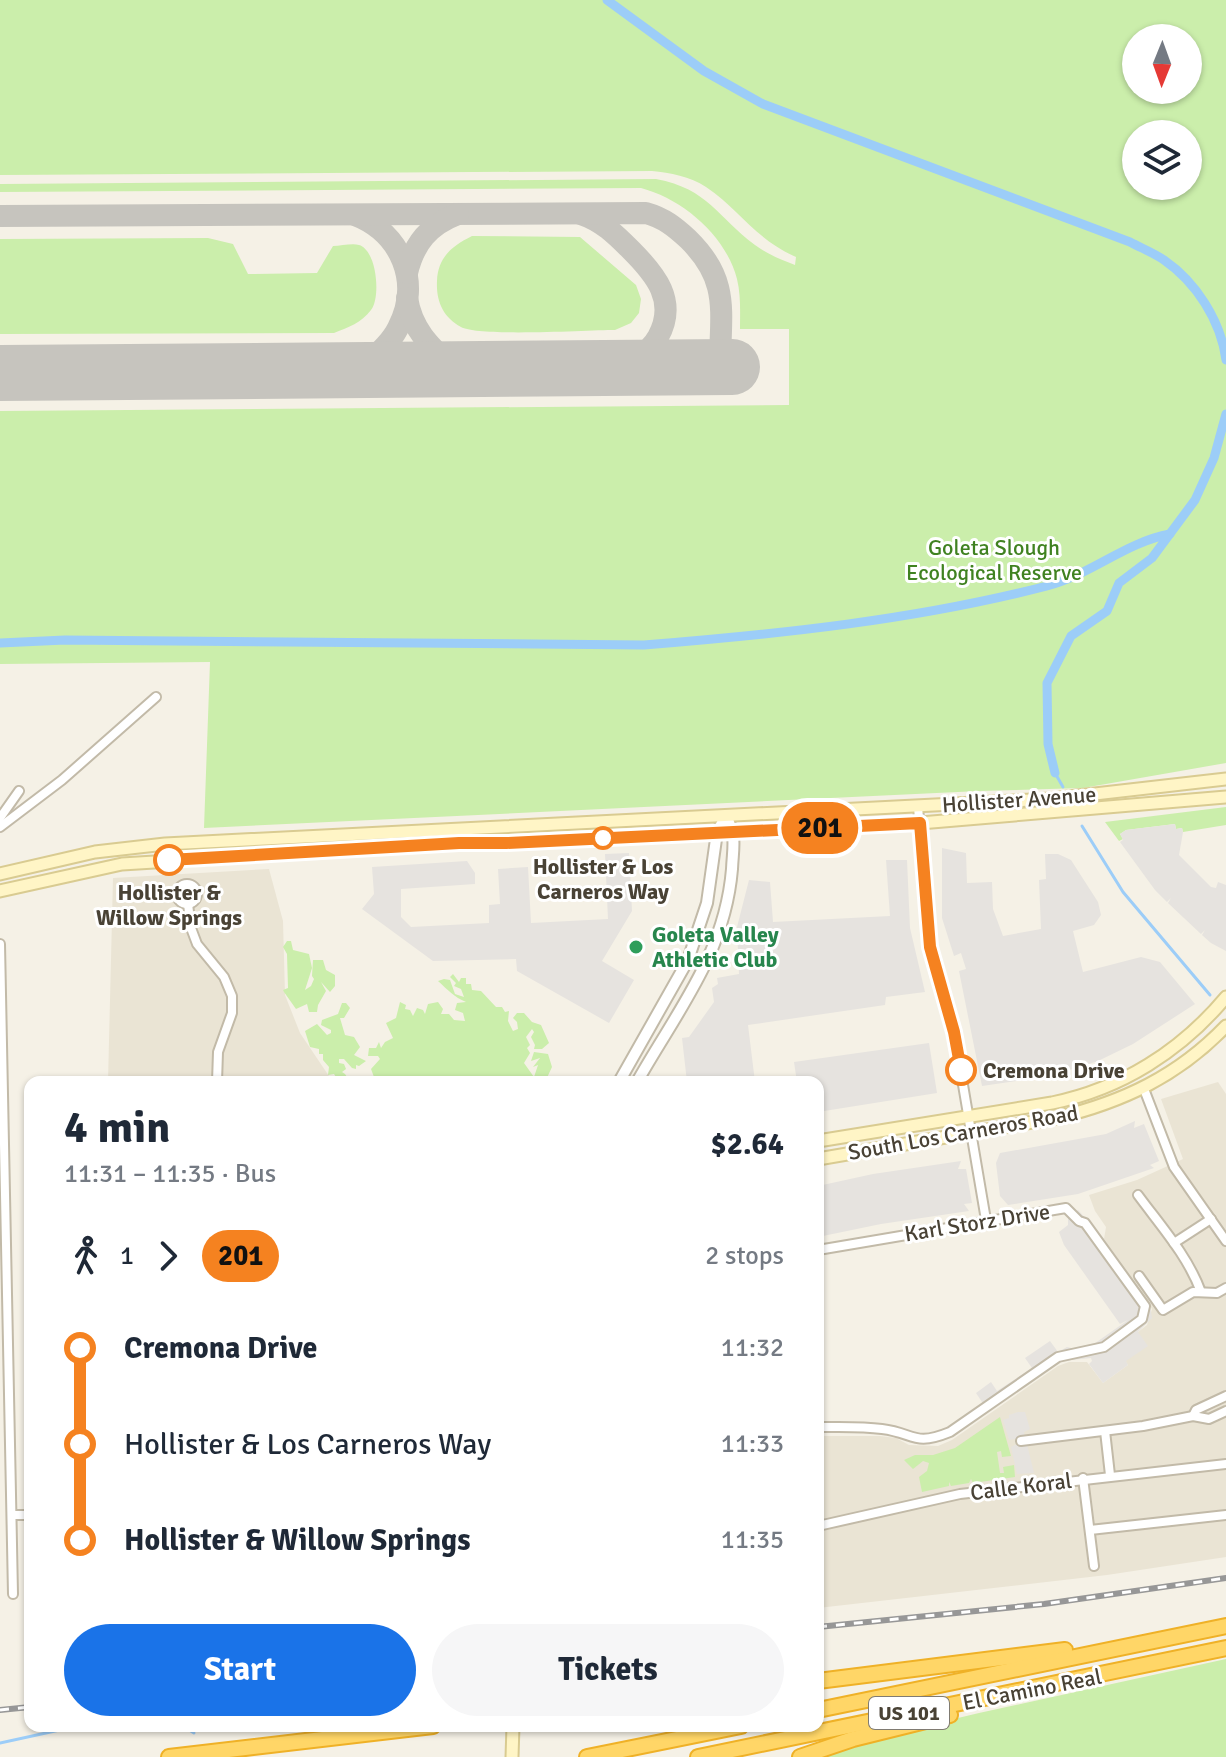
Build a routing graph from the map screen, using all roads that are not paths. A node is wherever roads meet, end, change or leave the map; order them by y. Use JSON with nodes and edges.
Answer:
{"nodes":[{"id":1,"x":156,"y":697,"type":"dead end"},
{"id":2,"x":1226,"y":779,"type":"edge"},
{"id":3,"x":19,"y":791,"type":"dead end"},
{"id":4,"x":1226,"y":797,"type":"edge"},
{"id":5,"x":918,"y":807,"type":"junction"},
{"id":6,"x":726,"y":816,"type":"junction"},
{"id":7,"x":0,"y":818,"type":"edge"},
{"id":8,"x":920,"y":823,"type":"junction"},
{"id":9,"x":0,"y":827,"type":"edge"},
{"id":10,"x":717,"y":832,"type":"junction"},
{"id":11,"x":734,"y":833,"type":"junction"},
{"id":12,"x":0,"y":874,"type":"edge"},
{"id":13,"x":0,"y":891,"type":"edge"},
{"id":14,"x":188,"y":904,"type":"dead end"},
{"id":15,"x":0,"y":944,"type":"edge"},
{"id":16,"x":1226,"y":997,"type":"edge"},
{"id":17,"x":1225,"y":1028,"type":"edge"},
{"id":18,"x":627,"y":1067,"type":"junction"},
{"id":19,"x":217,"y":1076,"type":"edge"},
{"id":20,"x":622,"y":1076,"type":"edge"},
{"id":21,"x":637,"y":1076,"type":"edge"},
{"id":22,"x":640,"y":1076,"type":"edge"},
{"id":23,"x":1144,"y":1089,"type":"junction"},
{"id":24,"x":969,"y":1115,"type":"junction"},
{"id":25,"x":972,"y":1132,"type":"junction"},
{"id":26,"x":824,"y":1140,"type":"edge"},
{"id":27,"x":824,"y":1158,"type":"edge"},
{"id":28,"x":1138,"y":1195,"type":"dead end"},
{"id":29,"x":1211,"y":1219,"type":"junction"},
{"id":30,"x":986,"y":1220,"type":"junction"},
{"id":31,"x":1226,"y":1241,"type":"edge"},
{"id":32,"x":1174,"y":1243,"type":"junction"},
{"id":33,"x":824,"y":1249,"type":"edge"},
{"id":34,"x":1139,"y":1276,"type":"dead end"},
{"id":35,"x":1226,"y":1288,"type":"edge"},
{"id":36,"x":1201,"y":1292,"type":"junction"},
{"id":37,"x":1226,"y":1396,"type":"edge"},
{"id":38,"x":1226,"y":1411,"type":"edge"},
{"id":39,"x":1193,"y":1416,"type":"junction"},
{"id":40,"x":824,"y":1427,"type":"edge"},
{"id":41,"x":1105,"y":1431,"type":"junction"},
{"id":42,"x":1021,"y":1441,"type":"dead end"},
{"id":43,"x":1226,"y":1464,"type":"edge"},
{"id":44,"x":1110,"y":1475,"type":"junction"},
{"id":45,"x":1083,"y":1478,"type":"junction"},
{"id":46,"x":12,"y":1515,"type":"junction"},
{"id":47,"x":24,"y":1515,"type":"edge"},
{"id":48,"x":1226,"y":1515,"type":"edge"},
{"id":49,"x":824,"y":1525,"type":"edge"},
{"id":50,"x":1090,"y":1530,"type":"junction"},
{"id":51,"x":1094,"y":1566,"type":"dead end"},
{"id":52,"x":13,"y":1594,"type":"dead end"},
{"id":53,"x":1226,"y":1626,"type":"edge"},
{"id":54,"x":1195,"y":1632,"type":"junction"},
{"id":55,"x":1226,"y":1648,"type":"edge"},
{"id":56,"x":1121,"y":1671,"type":"junction"},
{"id":57,"x":824,"y":1680,"type":"edge"},
{"id":58,"x":824,"y":1709,"type":"edge"},
{"id":59,"x":824,"y":1731,"type":"edge"},
{"id":60,"x":382,"y":1732,"type":"edge"},
{"id":61,"x":513,"y":1732,"type":"edge"},
{"id":62,"x":711,"y":1732,"type":"edge"},
{"id":63,"x":821,"y":1732,"type":"edge"},
{"id":64,"x":169,"y":1757,"type":"edge"},
{"id":65,"x":512,"y":1757,"type":"edge"},
{"id":66,"x":587,"y":1757,"type":"edge"},
{"id":67,"x":698,"y":1757,"type":"edge"},
{"id":68,"x":800,"y":1757,"type":"edge"}],
"edges":[{"from":1,"to":9,"type":"street"},
{"from":2,"to":5,"type":"main road","name":"Hollister Avenue"},
{"from":3,"to":7,"type":"street"},
{"from":4,"to":8,"type":"main road","name":"Hollister Avenue"},
{"from":5,"to":6,"type":"main road","name":"Hollister Avenue"},
{"from":5,"to":8,"type":"street"},
{"from":6,"to":10,"type":"street"},
{"from":6,"to":11,"type":"street"},
{"from":6,"to":12,"type":"main road","name":"Hollister Avenue"},
{"from":8,"to":11,"type":"main road","name":"Hollister Avenue"},
{"from":8,"to":24,"type":"street"},
{"from":10,"to":11,"type":"main road","name":"Hollister Avenue"},
{"from":10,"to":13,"type":"main road","name":"Hollister Avenue"},
{"from":10,"to":18,"type":"street"},
{"from":11,"to":22,"type":"street"},
{"from":14,"to":19,"type":"street"},
{"from":15,"to":46,"type":"street"},
{"from":16,"to":24,"type":"main road","name":"South Los Carneros Road"},
{"from":17,"to":23,"type":"main road","name":"South Los Carneros Road"},
{"from":18,"to":20,"type":"street"},
{"from":18,"to":21,"type":"street"},
{"from":23,"to":25,"type":"main road","name":"South Los Carneros Road"},
{"from":23,"to":29,"type":"street"},
{"from":24,"to":25,"type":"street"},
{"from":24,"to":26,"type":"main road","name":"South Los Carneros Road"},
{"from":25,"to":27,"type":"main road","name":"South Los Carneros Road"},
{"from":25,"to":30,"type":"street"},
{"from":28,"to":32,"type":"street"},
{"from":29,"to":31,"type":"street"},
{"from":29,"to":32,"type":"street"},
{"from":30,"to":33,"type":"street","name":"Karl Storz Drive"},
{"from":30,"to":40,"type":"street","name":"Karl Storz Drive"},
{"from":32,"to":36,"type":"street"},
{"from":34,"to":36,"type":"street"},
{"from":35,"to":36,"type":"street"},
{"from":37,"to":39,"type":"street"},
{"from":38,"to":39,"type":"street"},
{"from":39,"to":41,"type":"street"},
{"from":41,"to":42,"type":"street"},
{"from":41,"to":44,"type":"street"},
{"from":43,"to":44,"type":"street","name":"Calle Koral"},
{"from":44,"to":45,"type":"street","name":"Calle Koral"},
{"from":45,"to":49,"type":"street","name":"Calle Koral"},
{"from":45,"to":50,"type":"street"},
{"from":46,"to":47,"type":"street"},
{"from":46,"to":52,"type":"street"},
{"from":48,"to":50,"type":"street"},
{"from":50,"to":51,"type":"street"},
{"from":53,"to":54,"type":"highway","name":"El Camino Real","number":"US 101"},
{"from":54,"to":57,"type":"highway"},
{"from":54,"to":58,"type":"highway","name":"El Camino Real","number":"US 101"},
{"from":55,"to":56,"type":"highway","name":"El Camino Real","number":"US 101"},
{"from":56,"to":59,"type":"highway","name":"El Camino Real","number":"US 101"},
{"from":56,"to":68,"type":"highway"},
{"from":60,"to":64,"type":"highway"},
{"from":61,"to":65,"type":"main road"},
{"from":62,"to":66,"type":"highway"},
{"from":63,"to":67,"type":"highway","name":"El Camino Real","number":"US 101"}]}
